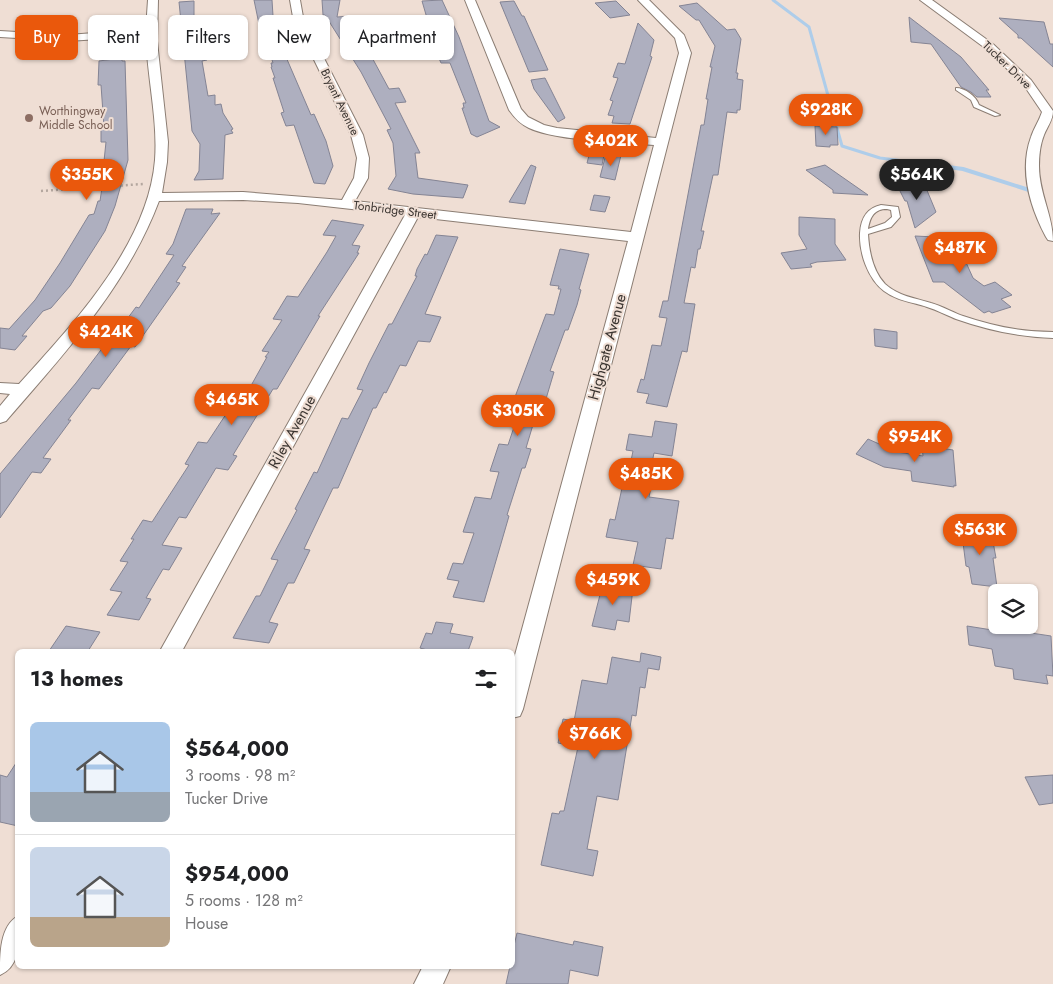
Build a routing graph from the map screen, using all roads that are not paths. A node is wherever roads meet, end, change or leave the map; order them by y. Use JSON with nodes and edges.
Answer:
{"nodes":[{"id":1,"x":152,"y":0,"type":"edge"},
{"id":2,"x":295,"y":0,"type":"edge"},
{"id":3,"x":470,"y":0,"type":"edge"},
{"id":4,"x":643,"y":0,"type":"edge"},
{"id":5,"x":925,"y":0,"type":"edge"},
{"id":6,"x":152,"y":15,"type":"edge"},
{"id":7,"x":0,"y":34,"type":"edge"},
{"id":8,"x":88,"y":37,"type":"edge"},
{"id":9,"x":154,"y":60,"type":"edge"},
{"id":10,"x":958,"y":89,"type":"dead end"},
{"id":11,"x":1051,"y":112,"type":"edge"},
{"id":12,"x":997,"y":115,"type":"dead end"},
{"id":13,"x":660,"y":142,"type":"junction"},
{"id":14,"x":155,"y":197,"type":"junction"},
{"id":15,"x":347,"y":204,"type":"junction"},
{"id":16,"x":413,"y":213,"type":"junction"},
{"id":17,"x":864,"y":234,"type":"junction"},
{"id":18,"x":635,"y":237,"type":"junction"},
{"id":19,"x":1053,"y":237,"type":"edge"},
{"id":20,"x":1053,"y":335,"type":"edge"},
{"id":21,"x":0,"y":388,"type":"edge"},
{"id":22,"x":23,"y":390,"type":"junction"},
{"id":23,"x":0,"y":417,"type":"edge"},
{"id":24,"x":172,"y":649,"type":"edge"},
{"id":25,"x":515,"y":697,"type":"edge"},
{"id":26,"x":15,"y":934,"type":"edge"},
{"id":27,"x":0,"y":961,"type":"edge"},
{"id":28,"x":436,"y":969,"type":"edge"},
{"id":29,"x":428,"y":984,"type":"edge"}],
"edges":[{"from":1,"to":6,"type":"street"},
{"from":2,"to":15,"type":"street","name":"Bryant Avenue"},
{"from":3,"to":13,"type":"street"},
{"from":4,"to":13,"type":"street","name":"Highgate Avenue"},
{"from":5,"to":11,"type":"street","name":"Tucker Drive"},
{"from":7,"to":8,"type":"street"},
{"from":9,"to":14,"type":"street"},
{"from":10,"to":12,"type":"lane"},
{"from":11,"to":19,"type":"street","name":"Tucker Drive"},
{"from":13,"to":18,"type":"street","name":"Highgate Avenue"},
{"from":14,"to":15,"type":"street","name":"Tonbridge Street"},
{"from":14,"to":22,"type":"street"},
{"from":15,"to":16,"type":"street","name":"Tonbridge Street"},
{"from":16,"to":18,"type":"street","name":"Tonbridge Street"},
{"from":16,"to":24,"type":"street","name":"Riley Avenue"},
{"from":17,"to":17,"type":"lane"},
{"from":17,"to":20,"type":"lane"},
{"from":18,"to":25,"type":"street","name":"Highgate Avenue"},
{"from":21,"to":22,"type":"street"},
{"from":22,"to":23,"type":"street"},
{"from":26,"to":27,"type":"street"},
{"from":28,"to":29,"type":"street"}]}
